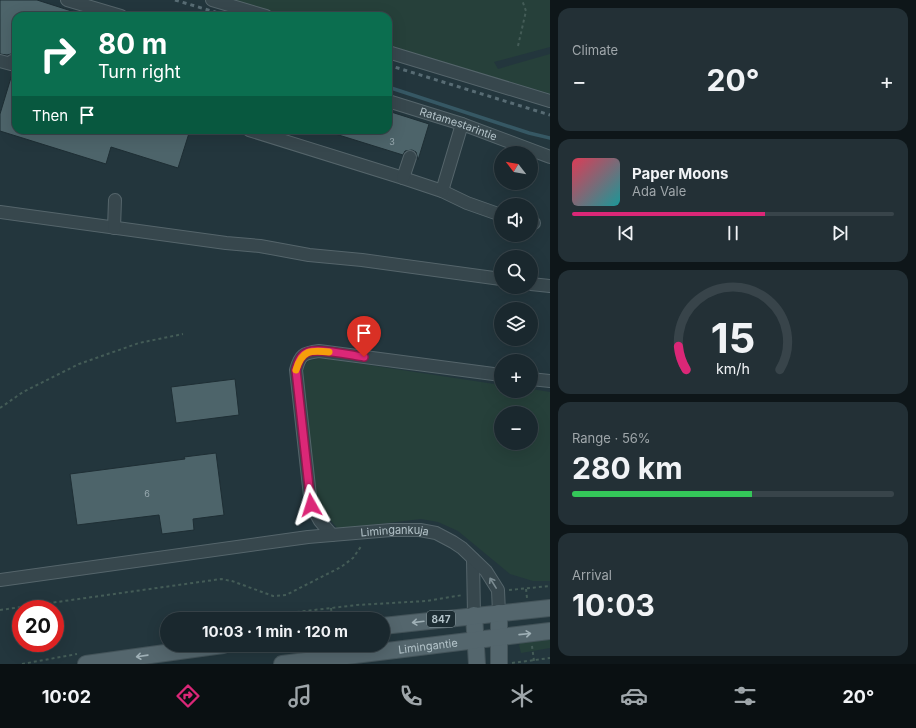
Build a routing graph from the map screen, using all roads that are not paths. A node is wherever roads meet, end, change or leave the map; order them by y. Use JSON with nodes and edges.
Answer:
{"nodes":[{"id":1,"x":67,"y":0,"type":"edge"},
{"id":2,"x":212,"y":0,"type":"edge"},
{"id":3,"x":108,"y":12,"type":"edge"},
{"id":4,"x":252,"y":12,"type":"edge"},
{"id":5,"x":392,"y":53,"type":"edge"},
{"id":6,"x":0,"y":60,"type":"edge"},
{"id":7,"x":12,"y":61,"type":"dead end"},
{"id":8,"x":550,"y":101,"type":"edge"},
{"id":9,"x":392,"y":103,"type":"edge"},
{"id":10,"x":462,"y":124,"type":"junction"},
{"id":11,"x":262,"y":134,"type":"edge"},
{"id":12,"x":410,"y":157,"type":"dead end"},
{"id":13,"x":550,"y":157,"type":"edge"},
{"id":14,"x":403,"y":178,"type":"junction"},
{"id":15,"x":442,"y":191,"type":"junction"},
{"id":16,"x":115,"y":200,"type":"dead end"},
{"id":17,"x":0,"y":212,"type":"edge"},
{"id":18,"x":494,"y":213,"type":"edge"},
{"id":19,"x":114,"y":228,"type":"junction"},
{"id":20,"x":494,"y":278,"type":"edge"},
{"id":21,"x":538,"y":285,"type":"edge"},
{"id":22,"x":550,"y":286,"type":"edge"},
{"id":23,"x":494,"y":374,"type":"edge"},
{"id":24,"x":538,"y":380,"type":"edge"},
{"id":25,"x":550,"y":381,"type":"edge"},
{"id":26,"x":332,"y":535,"type":"junction"},
{"id":27,"x":473,"y":559,"type":"junction"},
{"id":28,"x":0,"y":580,"type":"edge"},
{"id":29,"x":550,"y":608,"type":"edge"},
{"id":30,"x":499,"y":613,"type":"junction"},
{"id":31,"x":474,"y":615,"type":"junction"},
{"id":32,"x":390,"y":625,"type":"edge"},
{"id":33,"x":550,"y":631,"type":"edge"},
{"id":34,"x":499,"y":637,"type":"junction"},
{"id":35,"x":476,"y":640,"type":"junction"},
{"id":36,"x":173,"y":652,"type":"edge"},
{"id":37,"x":86,"y":664,"type":"edge"},
{"id":38,"x":282,"y":664,"type":"edge"},
{"id":39,"x":477,"y":664,"type":"edge"},
{"id":40,"x":505,"y":664,"type":"edge"}],
"edges":[{"from":1,"to":3,"type":"street"},
{"from":2,"to":4,"type":"street"},
{"from":5,"to":8,"type":"street"},
{"from":6,"to":7,"type":"street"},
{"from":9,"to":10,"type":"street","name":"Ratamestarintie"},
{"from":10,"to":13,"type":"street","name":"Ratamestarintie"},
{"from":10,"to":15,"type":"street"},
{"from":11,"to":14,"type":"street"},
{"from":12,"to":14,"type":"street"},
{"from":14,"to":15,"type":"street"},
{"from":15,"to":18,"type":"street"},
{"from":16,"to":19,"type":"street"},
{"from":17,"to":19,"type":"street"},
{"from":19,"to":20,"type":"street"},
{"from":21,"to":22,"type":"street"},
{"from":23,"to":26,"type":"street"},
{"from":24,"to":25,"type":"street"},
{"from":26,"to":27,"type":"street","name":"Limingankuja"},
{"from":26,"to":28,"type":"street","name":"Limingankuja"},
{"from":30,"to":27,"type":"street","name":"Limingankuja","one_way":true},
{"from":27,"to":31,"type":"street"},
{"from":29,"to":30,"type":"main road","number":"847"},
{"from":30,"to":31,"type":"main road","number":"847"},
{"from":30,"to":34,"type":"main road"},
{"from":31,"to":32,"type":"main road","number":"847","one_way":true},
{"from":31,"to":35,"type":"main road"},
{"from":34,"to":33,"type":"main road","name":"Limingantie","number":"847","one_way":true},
{"from":34,"to":35,"type":"main road","name":"Limingantie","number":"847"},
{"from":34,"to":40,"type":"main road"},
{"from":35,"to":38,"type":"main road","name":"Limingantie","number":"847"},
{"from":35,"to":39,"type":"main road"},
{"from":36,"to":37,"type":"main road","one_way":true}]}
